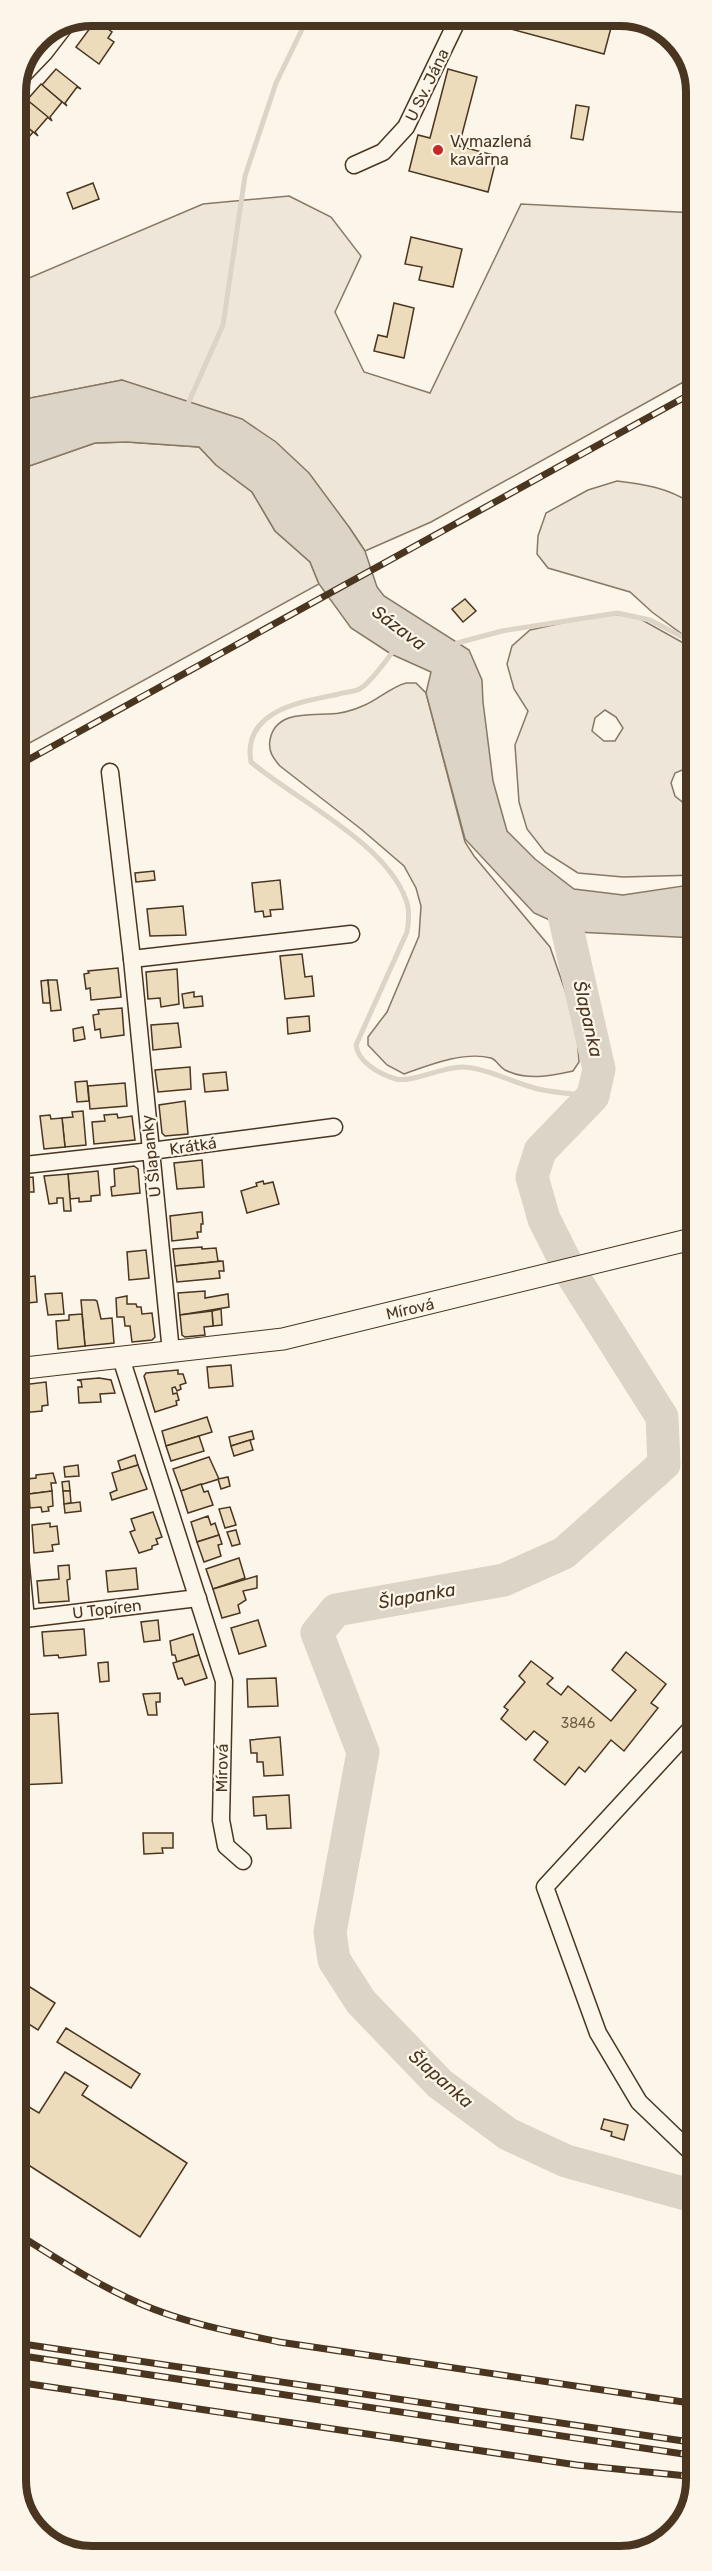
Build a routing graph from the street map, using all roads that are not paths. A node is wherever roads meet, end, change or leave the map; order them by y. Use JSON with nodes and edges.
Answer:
{"nodes":[{"id":1,"x":455,"y":26,"type":"edge"},
{"id":2,"x":57,"y":36,"type":"edge"},
{"id":3,"x":31,"y":67,"type":"edge"},
{"id":4,"x":354,"y":165,"type":"dead end"},
{"id":5,"x":110,"y":772,"type":"dead end"},
{"id":6,"x":351,"y":934,"type":"dead end"},
{"id":7,"x":132,"y":959,"type":"junction"},
{"id":8,"x":334,"y":1127,"type":"dead end"},
{"id":9,"x":151,"y":1151,"type":"junction"},
{"id":10,"x":26,"y":1165,"type":"edge"},
{"id":11,"x":686,"y":1241,"type":"edge"},
{"id":12,"x":171,"y":1352,"type":"junction"},
{"id":13,"x":121,"y":1358,"type":"junction"},
{"id":14,"x":26,"y":1368,"type":"edge"},
{"id":15,"x":198,"y":1598,"type":"junction"},
{"id":16,"x":26,"y":1618,"type":"edge"},
{"id":17,"x":686,"y":1733,"type":"edge"},
{"id":18,"x":243,"y":1861,"type":"dead end"},
{"id":19,"x":686,"y":2147,"type":"edge"}],
"edges":[{"from":1,"to":4,"type":"street","name":"U Sv. Jána"},
{"from":2,"to":3,"type":"street"},
{"from":5,"to":7,"type":"street","name":"U Šlapanky"},
{"from":6,"to":7,"type":"street"},
{"from":7,"to":9,"type":"street","name":"U Šlapanky"},
{"from":8,"to":9,"type":"street","name":"Krátká"},
{"from":9,"to":10,"type":"street","name":"Krátká"},
{"from":9,"to":12,"type":"street","name":"U Šlapanky"},
{"from":11,"to":12,"type":"street","name":"Mírová"},
{"from":12,"to":13,"type":"street","name":"Mírová"},
{"from":13,"to":14,"type":"street","name":"Mírová"},
{"from":13,"to":15,"type":"street","name":"Mírová"},
{"from":15,"to":16,"type":"street","name":"U Topíren"},
{"from":15,"to":18,"type":"street","name":"Mírová"},
{"from":17,"to":19,"type":"street"}]}
